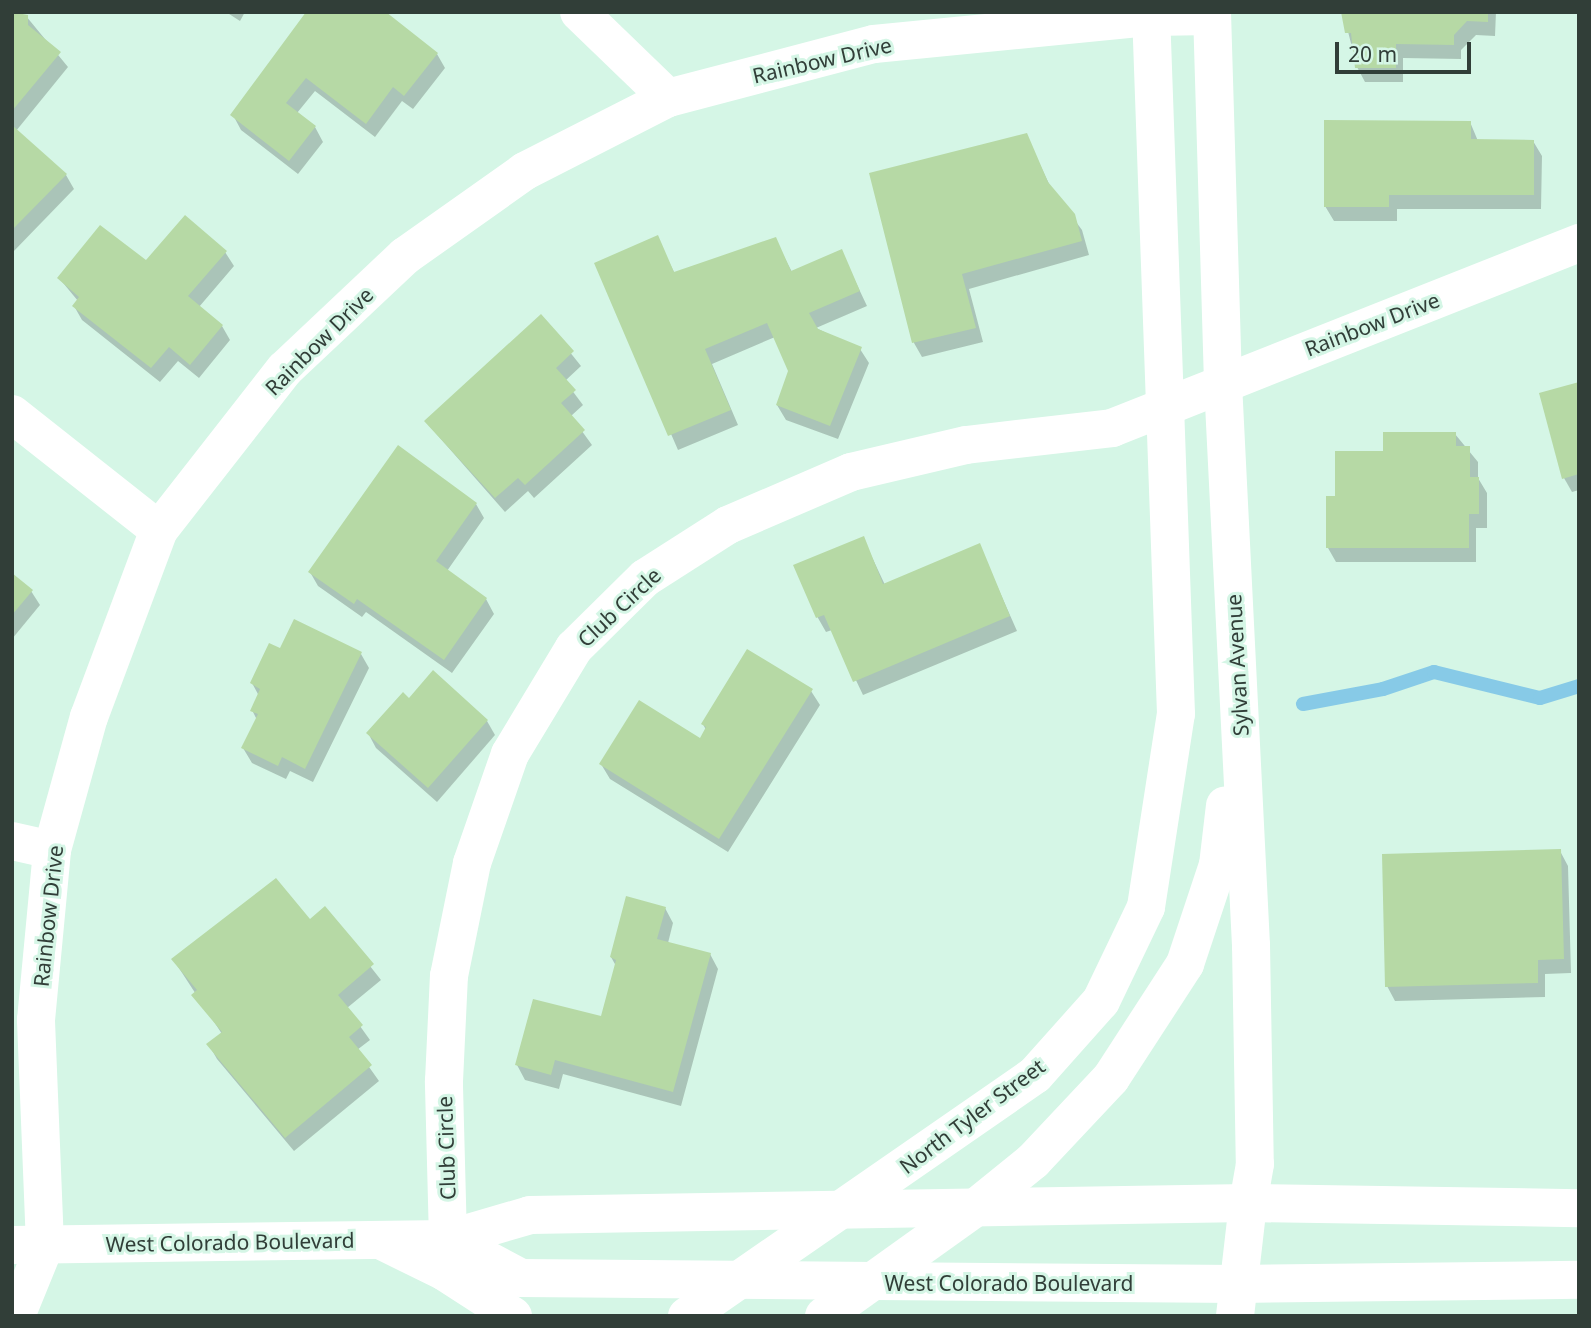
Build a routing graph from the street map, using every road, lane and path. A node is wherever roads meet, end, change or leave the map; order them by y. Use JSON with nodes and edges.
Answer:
{"nodes":[{"id":1,"x":579,"y":12,"type":"edge"},
{"id":2,"x":1212,"y":14,"type":"edge"},
{"id":3,"x":1151,"y":15,"type":"edge"},
{"id":4,"x":668,"y":98,"type":"junction"},
{"id":5,"x":1579,"y":243,"type":"edge"},
{"id":6,"x":1223,"y":383,"type":"junction"},
{"id":7,"x":1167,"y":406,"type":"junction"},
{"id":8,"x":12,"y":414,"type":"edge"},
{"id":9,"x":159,"y":530,"type":"junction"},
{"id":10,"x":1238,"y":688,"type":"junction"},
{"id":11,"x":12,"y":841,"type":"edge"},
{"id":12,"x":52,"y":850,"type":"junction"},
{"id":13,"x":1248,"y":1203,"type":"junction"},
{"id":14,"x":975,"y":1208,"type":"junction"},
{"id":15,"x":1579,"y":1208,"type":"edge"},
{"id":16,"x":837,"y":1212,"type":"junction"},
{"id":17,"x":448,"y":1239,"type":"junction"},
{"id":18,"x":380,"y":1240,"type":"junction"},
{"id":19,"x":29,"y":1245,"type":"edge"},
{"id":20,"x":1579,"y":1279,"type":"edge"},
{"id":21,"x":739,"y":1282,"type":"junction"},
{"id":22,"x":871,"y":1282,"type":"junction"},
{"id":23,"x":1237,"y":1300,"type":"edge"},
{"id":24,"x":16,"y":1316,"type":"edge"},
{"id":25,"x":513,"y":1316,"type":"edge"},
{"id":26,"x":688,"y":1316,"type":"edge"},
{"id":27,"x":824,"y":1316,"type":"edge"}],
"edges":[{"from":1,"to":4,"type":"street"},
{"from":2,"to":3,"type":"street","name":"Rainbow Drive"},
{"from":2,"to":6,"type":"street","name":"Sylvan Avenue"},
{"from":3,"to":4,"type":"street","name":"Rainbow Drive"},
{"from":3,"to":7,"type":"street"},
{"from":4,"to":9,"type":"street","name":"Rainbow Drive"},
{"from":5,"to":6,"type":"street","name":"Rainbow Drive"},
{"from":6,"to":7,"type":"street","name":"Rainbow Drive"},
{"from":6,"to":10,"type":"street","name":"Sylvan Avenue"},
{"from":7,"to":16,"type":"street","name":"North Tyler Street"},
{"from":7,"to":17,"type":"street","name":"Club Circle"},
{"from":8,"to":9,"type":"street"},
{"from":9,"to":12,"type":"street","name":"Rainbow Drive"},
{"from":10,"to":13,"type":"street","name":"Sylvan Avenue"},
{"from":10,"to":14,"type":"street"},
{"from":11,"to":12,"type":"street"},
{"from":12,"to":19,"type":"street","name":"Rainbow Drive"},
{"from":13,"to":14,"type":"street","name":"West Colorado Boulevard"},
{"from":13,"to":15,"type":"street","name":"West Colorado Boulevard"},
{"from":13,"to":23,"type":"street","name":"Sylvan Avenue"},
{"from":14,"to":16,"type":"street","name":"West Colorado Boulevard"},
{"from":14,"to":22,"type":"street"},
{"from":16,"to":17,"type":"street","name":"West Colorado Boulevard"},
{"from":16,"to":21,"type":"street","name":"North Tyler Street"},
{"from":17,"to":18,"type":"street","name":"West Colorado Boulevard"},
{"from":17,"to":21,"type":"street","name":"West Colorado Boulevard"},
{"from":18,"to":19,"type":"street","name":"West Colorado Boulevard"},
{"from":18,"to":25,"type":"street"},
{"from":19,"to":24,"type":"street"},
{"from":20,"to":23,"type":"street","name":"West Colorado Boulevard"},
{"from":21,"to":22,"type":"street","name":"West Colorado Boulevard"},
{"from":21,"to":26,"type":"street","name":"North Tyler Street"},
{"from":22,"to":23,"type":"street","name":"West Colorado Boulevard"},
{"from":22,"to":27,"type":"street"}]}
